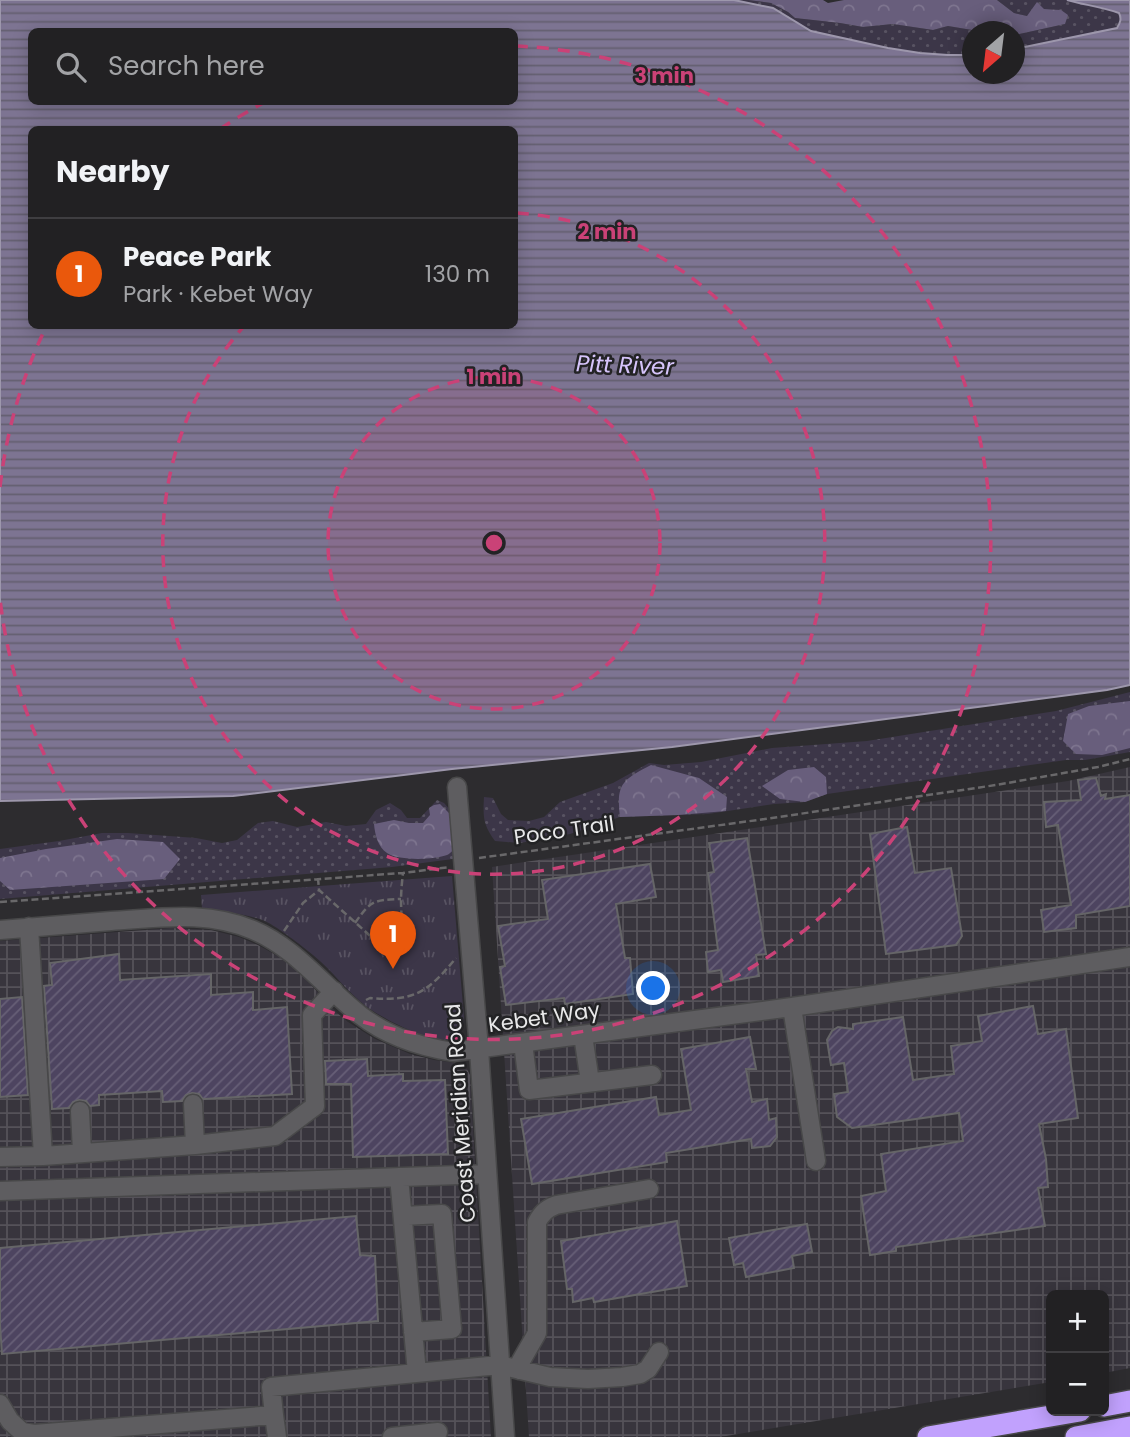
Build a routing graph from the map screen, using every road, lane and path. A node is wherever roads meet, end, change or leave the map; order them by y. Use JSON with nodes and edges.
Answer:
{"nodes":[{"id":1,"x":1130,"y":760,"type":"edge"},
{"id":2,"x":457,"y":787,"type":"dead end"},
{"id":3,"x":464,"y":861,"type":"junction"},
{"id":4,"x":403,"y":873,"type":"junction"},
{"id":5,"x":318,"y":878,"type":"junction"},
{"id":6,"x":319,"y":890,"type":"junction"},
{"id":7,"x":401,"y":898,"type":"junction"},
{"id":8,"x":0,"y":902,"type":"edge"},
{"id":9,"x":355,"y":923,"type":"junction"},
{"id":10,"x":29,"y":928,"type":"junction"},
{"id":11,"x":0,"y":930,"type":"edge"},
{"id":12,"x":276,"y":942,"type":"junction"},
{"id":13,"x":471,"y":951,"type":"junction"},
{"id":14,"x":1130,"y":957,"type":"edge"},
{"id":15,"x":334,"y":991,"type":"junction"},
{"id":16,"x":350,"y":1006,"type":"junction"},
{"id":17,"x":792,"y":1007,"type":"junction"},
{"id":18,"x":583,"y":1035,"type":"junction"},
{"id":19,"x":523,"y":1043,"type":"junction"},
{"id":20,"x":479,"y":1049,"type":"junction"},
{"id":21,"x":652,"y":1075,"type":"dead end"},
{"id":22,"x":590,"y":1083,"type":"junction"},
{"id":23,"x":193,"y":1104,"type":"dead end"},
{"id":24,"x":80,"y":1111,"type":"dead end"},
{"id":25,"x":195,"y":1145,"type":"junction"},
{"id":26,"x":82,"y":1152,"type":"junction"},
{"id":27,"x":43,"y":1156,"type":"junction"},
{"id":28,"x":0,"y":1157,"type":"edge"},
{"id":29,"x":816,"y":1161,"type":"dead end"},
{"id":30,"x":487,"y":1174,"type":"junction"},
{"id":31,"x":400,"y":1177,"type":"junction"},
{"id":32,"x":649,"y":1189,"type":"dead end"},
{"id":33,"x":0,"y":1191,"type":"edge"},
{"id":34,"x":403,"y":1216,"type":"junction"},
{"id":35,"x":413,"y":1332,"type":"junction"},
{"id":36,"x":659,"y":1352,"type":"dead end"},
{"id":37,"x":499,"y":1365,"type":"junction"},
{"id":38,"x":519,"y":1370,"type":"junction"},
{"id":39,"x":417,"y":1373,"type":"junction"},
{"id":40,"x":1130,"y":1401,"type":"edge"},
{"id":41,"x":0,"y":1404,"type":"edge"},
{"id":42,"x":1109,"y":1405,"type":"edge"},
{"id":43,"x":274,"y":1415,"type":"junction"},
{"id":44,"x":1051,"y":1416,"type":"edge"},
{"id":45,"x":1130,"y":1427,"type":"edge"},
{"id":46,"x":439,"y":1432,"type":"dead end"},
{"id":47,"x":277,"y":1437,"type":"edge"},
{"id":48,"x":392,"y":1437,"type":"edge"},
{"id":49,"x":505,"y":1437,"type":"edge"},
{"id":50,"x":928,"y":1437,"type":"edge"},
{"id":51,"x":1076,"y":1437,"type":"edge"}],
"edges":[{"from":1,"to":3,"type":"path","name":"Poco Trail"},
{"from":2,"to":3,"type":"street","name":"Coast Meridian Road"},
{"from":3,"to":4,"type":"path","name":"Poco Trail"},
{"from":3,"to":13,"type":"street","name":"Coast Meridian Road"},
{"from":4,"to":5,"type":"path","name":"Poco Trail"},
{"from":4,"to":7,"type":"path"},
{"from":5,"to":6,"type":"path"},
{"from":5,"to":8,"type":"path","name":"Poco Trail"},
{"from":6,"to":9,"type":"path"},
{"from":6,"to":12,"type":"path"},
{"from":7,"to":9,"type":"path"},
{"from":7,"to":9,"type":"path"},
{"from":10,"to":11,"type":"street","name":"Kebet Way"},
{"from":10,"to":12,"type":"street","name":"Kebet Way"},
{"from":10,"to":27,"type":"street"},
{"from":12,"to":15,"type":"street","name":"Kebet Way"},
{"from":13,"to":16,"type":"path"},
{"from":13,"to":20,"type":"street","name":"Coast Meridian Road"},
{"from":14,"to":17,"type":"street","name":"Kebet Way"},
{"from":15,"to":16,"type":"street","name":"Kebet Way"},
{"from":15,"to":25,"type":"street"},
{"from":16,"to":20,"type":"street","name":"Kebet Way"},
{"from":17,"to":18,"type":"street","name":"Kebet Way"},
{"from":17,"to":29,"type":"street"},
{"from":18,"to":19,"type":"street","name":"Kebet Way"},
{"from":18,"to":22,"type":"street"},
{"from":19,"to":20,"type":"street","name":"Kebet Way"},
{"from":19,"to":22,"type":"street"},
{"from":20,"to":30,"type":"street","name":"Coast Meridian Road"},
{"from":21,"to":22,"type":"street"},
{"from":23,"to":25,"type":"street"},
{"from":24,"to":26,"type":"street"},
{"from":25,"to":26,"type":"street"},
{"from":26,"to":27,"type":"street"},
{"from":27,"to":28,"type":"street"},
{"from":30,"to":31,"type":"street"},
{"from":30,"to":37,"type":"street","name":"Coast Meridian Road"},
{"from":31,"to":33,"type":"street"},
{"from":31,"to":34,"type":"street"},
{"from":32,"to":38,"type":"street"},
{"from":34,"to":35,"type":"street"},
{"from":34,"to":35,"type":"street"},
{"from":35,"to":39,"type":"street"},
{"from":36,"to":38,"type":"street"},
{"from":37,"to":38,"type":"street"},
{"from":37,"to":39,"type":"street"},
{"from":37,"to":49,"type":"street","name":"Coast Meridian Road"},
{"from":39,"to":43,"type":"street"},
{"from":40,"to":42,"type":"highway"},
{"from":41,"to":43,"type":"street"},
{"from":43,"to":47,"type":"street"},
{"from":44,"to":50,"type":"highway"},
{"from":45,"to":51,"type":"highway"},
{"from":46,"to":48,"type":"street"}]}
